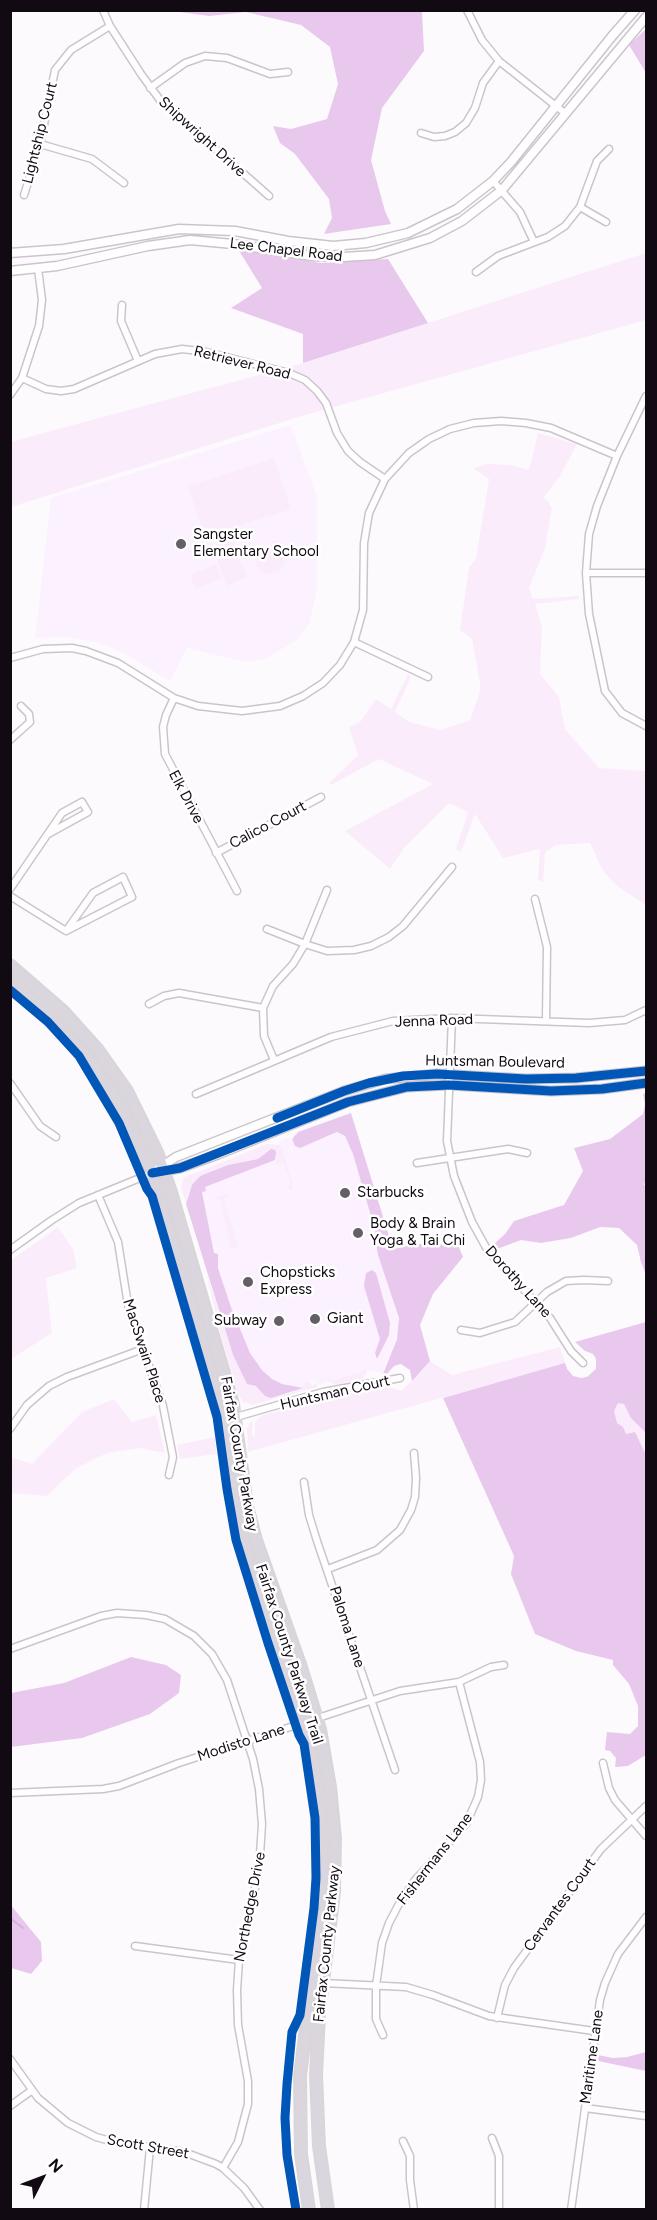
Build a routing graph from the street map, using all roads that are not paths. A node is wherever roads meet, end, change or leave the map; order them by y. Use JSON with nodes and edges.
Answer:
{"nodes":[{"id":1,"x":103,"y":10,"type":"edge"},
{"id":2,"x":467,"y":10,"type":"edge"},
{"id":3,"x":635,"y":10,"type":"edge"},
{"id":4,"x":646,"y":17,"type":"edge"},
{"id":5,"x":111,"y":26,"type":"junction"},
{"id":6,"x":499,"y":61,"type":"junction"},
{"id":7,"x":288,"y":72,"type":"dead end"},
{"id":8,"x":150,"y":88,"type":"junction"},
{"id":9,"x":556,"y":106,"type":"junction"},
{"id":10,"x":566,"y":114,"type":"junction"},
{"id":11,"x":421,"y":133,"type":"dead end"},
{"id":12,"x":40,"y":144,"type":"junction"},
{"id":13,"x":609,"y":148,"type":"dead end"},
{"id":14,"x":493,"y":181,"type":"junction"},
{"id":15,"x":124,"y":183,"type":"dead end"},
{"id":16,"x":502,"y":190,"type":"junction"},
{"id":17,"x":24,"y":195,"type":"dead end"},
{"id":18,"x":269,"y":196,"type":"dead end"},
{"id":19,"x":580,"y":207,"type":"junction"},
{"id":20,"x":606,"y":222,"type":"dead end"},
{"id":21,"x":235,"y":231,"type":"junction"},
{"id":22,"x":534,"y":242,"type":"junction"},
{"id":23,"x":232,"y":243,"type":"junction"},
{"id":24,"x":10,"y":253,"type":"edge"},
{"id":25,"x":38,"y":269,"type":"junction"},
{"id":26,"x":10,"y":271,"type":"edge"},
{"id":27,"x":476,"y":272,"type":"dead end"},
{"id":28,"x":122,"y":305,"type":"dead end"},
{"id":29,"x":138,"y":361,"type":"junction"},
{"id":30,"x":22,"y":378,"type":"junction"},
{"id":31,"x":10,"y":395,"type":"edge"},
{"id":32,"x":646,"y":396,"type":"edge"},
{"id":33,"x":617,"y":456,"type":"junction"},
{"id":34,"x":385,"y":478,"type":"junction"},
{"id":35,"x":586,"y":573,"type":"junction"},
{"id":36,"x":646,"y":573,"type":"edge"},
{"id":37,"x":354,"y":642,"type":"junction"},
{"id":38,"x":10,"y":658,"type":"edge"},
{"id":39,"x":428,"y":677,"type":"dead end"},
{"id":40,"x":174,"y":698,"type":"junction"},
{"id":41,"x":21,"y":706,"type":"dead end"},
{"id":42,"x":646,"y":726,"type":"edge"},
{"id":43,"x":10,"y":740,"type":"edge"},
{"id":44,"x":321,"y":797,"type":"dead end"},
{"id":45,"x":48,"y":834,"type":"junction"},
{"id":46,"x":216,"y":853,"type":"junction"},
{"id":47,"x":452,"y":867,"type":"dead end"},
{"id":48,"x":10,"y":889,"type":"edge"},
{"id":49,"x":327,"y":890,"type":"dead end"},
{"id":50,"x":237,"y":891,"type":"dead end"},
{"id":51,"x":10,"y":896,"type":"edge"},
{"id":52,"x":535,"y":899,"type":"dead end"},
{"id":53,"x":267,"y":929,"type":"dead end"},
{"id":54,"x":66,"y":932,"type":"junction"},
{"id":55,"x":305,"y":944,"type":"junction"},
{"id":56,"x":10,"y":965,"type":"edge"},
{"id":57,"x":10,"y":981,"type":"edge"},
{"id":58,"x":149,"y":1004,"type":"dead end"},
{"id":59,"x":263,"y":1008,"type":"junction"},
{"id":60,"x":646,"y":1010,"type":"edge"},
{"id":61,"x":452,"y":1018,"type":"junction"},
{"id":62,"x":546,"y":1022,"type":"junction"},
{"id":63,"x":274,"y":1060,"type":"junction"},
{"id":64,"x":646,"y":1071,"type":"edge"},
{"id":65,"x":450,"y":1074,"type":"junction"},
{"id":66,"x":10,"y":1083,"type":"edge"},
{"id":67,"x":646,"y":1083,"type":"edge"},
{"id":68,"x":449,"y":1085,"type":"junction"},
{"id":69,"x":196,"y":1094,"type":"dead end"},
{"id":70,"x":56,"y":1137,"type":"dead end"},
{"id":71,"x":527,"y":1154,"type":"dead end"},
{"id":72,"x":450,"y":1158,"type":"junction"},
{"id":73,"x":417,"y":1163,"type":"dead end"},
{"id":74,"x":163,"y":1168,"type":"junction"},
{"id":75,"x":152,"y":1173,"type":"junction"},
{"id":76,"x":98,"y":1195,"type":"junction"},
{"id":77,"x":10,"y":1250,"type":"edge"},
{"id":78,"x":608,"y":1281,"type":"dead end"},
{"id":79,"x":536,"y":1303,"type":"junction"},
{"id":80,"x":461,"y":1330,"type":"dead end"},
{"id":81,"x":143,"y":1349,"type":"junction"},
{"id":82,"x":583,"y":1363,"type":"dead end"},
{"id":83,"x":400,"y":1378,"type":"dead end"},
{"id":84,"x":236,"y":1417,"type":"junction"},
{"id":85,"x":10,"y":1429,"type":"edge"},
{"id":86,"x":414,"y":1453,"type":"dead end"},
{"id":87,"x":169,"y":1475,"type":"dead end"},
{"id":88,"x":304,"y":1482,"type":"dead end"},
{"id":89,"x":328,"y":1569,"type":"junction"},
{"id":90,"x":10,"y":1649,"type":"edge"},
{"id":91,"x":504,"y":1665,"type":"dead end"},
{"id":92,"x":459,"y":1682,"type":"junction"},
{"id":93,"x":371,"y":1700,"type":"junction"},
{"id":94,"x":316,"y":1718,"type":"junction"},
{"id":95,"x":305,"y":1722,"type":"junction"},
{"id":96,"x":248,"y":1742,"type":"junction"},
{"id":97,"x":603,"y":1763,"type":"dead end"},
{"id":98,"x":395,"y":1770,"type":"dead end"},
{"id":99,"x":10,"y":1793,"type":"edge"},
{"id":100,"x":646,"y":1806,"type":"edge"},
{"id":101,"x":632,"y":1820,"type":"junction"},
{"id":102,"x":646,"y":1836,"type":"edge"},
{"id":103,"x":646,"y":1917,"type":"edge"},
{"id":104,"x":135,"y":1946,"type":"dead end"},
{"id":105,"x":239,"y":1960,"type":"junction"},
{"id":106,"x":323,"y":1983,"type":"junction"},
{"id":107,"x":376,"y":1986,"type":"junction"},
{"id":108,"x":497,"y":2018,"type":"junction"},
{"id":109,"x":594,"y":2031,"type":"junction"},
{"id":110,"x":382,"y":2035,"type":"dead end"},
{"id":111,"x":10,"y":2059,"type":"edge"},
{"id":112,"x":32,"y":2091,"type":"junction"},
{"id":113,"x":10,"y":2106,"type":"edge"},
{"id":114,"x":585,"y":2108,"type":"junction"},
{"id":115,"x":646,"y":2116,"type":"edge"},
{"id":116,"x":492,"y":2138,"type":"dead end"},
{"id":117,"x":404,"y":2142,"type":"dead end"},
{"id":118,"x":150,"y":2148,"type":"junction"},
{"id":119,"x":223,"y":2168,"type":"junction"},
{"id":120,"x":144,"y":2210,"type":"edge"},
{"id":121,"x":260,"y":2210,"type":"edge"},
{"id":122,"x":309,"y":2210,"type":"edge"},
{"id":123,"x":328,"y":2210,"type":"edge"},
{"id":124,"x":414,"y":2210,"type":"edge"},
{"id":125,"x":499,"y":2210,"type":"edge"},
{"id":126,"x":571,"y":2210,"type":"edge"}],
"edges":[{"from":1,"to":5,"type":"street","name":"Shipwright Drive"},
{"from":2,"to":6,"type":"street"},
{"from":3,"to":9,"type":"main road","name":"Lee Chapel Road"},
{"from":4,"to":10,"type":"main road","name":"Lee Chapel Road"},
{"from":5,"to":8,"type":"street","name":"Shipwright Drive"},
{"from":5,"to":12,"type":"street","name":"Lightship Court"},
{"from":6,"to":9,"type":"street"},
{"from":6,"to":11,"type":"street"},
{"from":7,"to":8,"type":"street"},
{"from":8,"to":18,"type":"street","name":"Shipwright Drive"},
{"from":9,"to":10,"type":"street"},
{"from":9,"to":14,"type":"main road","name":"Lee Chapel Road"},
{"from":10,"to":16,"type":"main road","name":"Lee Chapel Road"},
{"from":12,"to":15,"type":"street"},
{"from":12,"to":17,"type":"street","name":"Lightship Court"},
{"from":13,"to":19,"type":"street"},
{"from":14,"to":16,"type":"street"},
{"from":14,"to":21,"type":"main road","name":"Lee Chapel Road"},
{"from":16,"to":22,"type":"street"},
{"from":16,"to":23,"type":"main road","name":"Lee Chapel Road"},
{"from":19,"to":20,"type":"street"},
{"from":19,"to":22,"type":"street"},
{"from":21,"to":23,"type":"main road"},
{"from":21,"to":24,"type":"main road","name":"Lee Chapel Road"},
{"from":22,"to":27,"type":"street"},
{"from":23,"to":25,"type":"main road","name":"Lee Chapel Road"},
{"from":25,"to":26,"type":"main road","name":"Lee Chapel Road"},
{"from":25,"to":30,"type":"street"},
{"from":28,"to":29,"type":"street"},
{"from":29,"to":30,"type":"street","name":"Retriever Road"},
{"from":29,"to":34,"type":"street","name":"Retriever Road"},
{"from":30,"to":31,"type":"street"},
{"from":32,"to":33,"type":"street"},
{"from":33,"to":34,"type":"street"},
{"from":33,"to":35,"type":"street"},
{"from":34,"to":37,"type":"street"},
{"from":35,"to":36,"type":"street"},
{"from":35,"to":42,"type":"street"},
{"from":37,"to":39,"type":"street"},
{"from":37,"to":40,"type":"street"},
{"from":38,"to":40,"type":"street"},
{"from":40,"to":46,"type":"street","name":"Elk Drive"},
{"from":41,"to":43,"type":"street"},
{"from":44,"to":46,"type":"street","name":"Calico Court"},
{"from":45,"to":45,"type":"street"},
{"from":45,"to":48,"type":"street"},
{"from":46,"to":50,"type":"street","name":"Elk Drive"},
{"from":47,"to":55,"type":"street"},
{"from":49,"to":55,"type":"street"},
{"from":51,"to":54,"type":"street"},
{"from":52,"to":62,"type":"street"},
{"from":53,"to":55,"type":"street"},
{"from":54,"to":54,"type":"street"},
{"from":55,"to":59,"type":"street"},
{"from":56,"to":74,"type":"highway","name":"Fairfax County Parkway"},
{"from":57,"to":75,"type":"highway","name":"Fairfax County Parkway"},
{"from":58,"to":59,"type":"street"},
{"from":59,"to":63,"type":"street"},
{"from":60,"to":62,"type":"street","name":"Jenna Road"},
{"from":61,"to":62,"type":"street","name":"Jenna Road"},
{"from":61,"to":63,"type":"street","name":"Jenna Road"},
{"from":61,"to":65,"type":"street","name":"Dorothy Lane"},
{"from":63,"to":69,"type":"street","name":"Jenna Road"},
{"from":64,"to":65,"type":"main road","name":"Huntsman Boulevard"},
{"from":65,"to":68,"type":"street","name":"Dorothy Lane"},
{"from":65,"to":74,"type":"main road","name":"Huntsman Boulevard"},
{"from":66,"to":70,"type":"street"},
{"from":67,"to":68,"type":"main road","name":"Huntsman Boulevard"},
{"from":68,"to":72,"type":"street","name":"Dorothy Lane"},
{"from":68,"to":74,"type":"main road","name":"Huntsman Boulevard"},
{"from":71,"to":72,"type":"street"},
{"from":72,"to":73,"type":"street"},
{"from":72,"to":79,"type":"street","name":"Dorothy Lane"},
{"from":74,"to":75,"type":"main road","name":"Huntsman Boulevard"},
{"from":74,"to":84,"type":"highway","name":"Fairfax County Parkway"},
{"from":75,"to":76,"type":"street","name":"Huntsman Boulevard"},
{"from":75,"to":95,"type":"highway","name":"Fairfax County Parkway"},
{"from":76,"to":77,"type":"street","name":"Huntsman Boulevard"},
{"from":76,"to":81,"type":"street","name":"MacSwain Place"},
{"from":78,"to":79,"type":"street"},
{"from":79,"to":80,"type":"street"},
{"from":79,"to":82,"type":"street","name":"Dorothy Lane"},
{"from":81,"to":85,"type":"street"},
{"from":81,"to":87,"type":"street","name":"MacSwain Place"},
{"from":83,"to":84,"type":"street","name":"Huntsman Court"},
{"from":84,"to":94,"type":"highway","name":"Fairfax County Parkway"},
{"from":86,"to":89,"type":"street"},
{"from":88,"to":89,"type":"street","name":"Paloma Lane"},
{"from":89,"to":93,"type":"street","name":"Paloma Lane"},
{"from":90,"to":96,"type":"street","name":"Northedge Drive"},
{"from":91,"to":92,"type":"street","name":"Modisto Lane"},
{"from":92,"to":93,"type":"street","name":"Modisto Lane"},
{"from":92,"to":107,"type":"street","name":"Fishermans Lane"},
{"from":93,"to":94,"type":"street","name":"Modisto Lane"},
{"from":93,"to":98,"type":"street","name":"Paloma Lane"},
{"from":94,"to":95,"type":"street","name":"Modisto Lane"},
{"from":94,"to":106,"type":"highway","name":"Fairfax County Parkway"},
{"from":95,"to":96,"type":"street","name":"Modisto Lane"},
{"from":95,"to":122,"type":"highway","name":"Fairfax County Parkway"},
{"from":96,"to":99,"type":"street","name":"Modisto Lane"},
{"from":96,"to":105,"type":"street","name":"Northedge Drive"},
{"from":97,"to":101,"type":"street"},
{"from":100,"to":101,"type":"street","name":"Cervantes Court"},
{"from":101,"to":102,"type":"street"},
{"from":101,"to":108,"type":"street","name":"Cervantes Court"},
{"from":103,"to":109,"type":"street","name":"Maritime Lane"},
{"from":104,"to":105,"type":"street"},
{"from":105,"to":119,"type":"street","name":"Northedge Drive"},
{"from":106,"to":107,"type":"street"},
{"from":106,"to":123,"type":"highway","name":"Fairfax County Parkway"},
{"from":107,"to":108,"type":"street"},
{"from":107,"to":110,"type":"street","name":"Fishermans Lane"},
{"from":108,"to":109,"type":"street"},
{"from":109,"to":114,"type":"street","name":"Maritime Lane"},
{"from":111,"to":112,"type":"street","name":"Scott Street"},
{"from":112,"to":113,"type":"street"},
{"from":112,"to":118,"type":"street","name":"Scott Street"},
{"from":114,"to":115,"type":"street"},
{"from":114,"to":126,"type":"street","name":"Maritime Lane"},
{"from":116,"to":125,"type":"street"},
{"from":117,"to":124,"type":"street"},
{"from":118,"to":119,"type":"street","name":"Scott Street"},
{"from":118,"to":120,"type":"street"},
{"from":119,"to":121,"type":"street","name":"Scott Street"}]}
